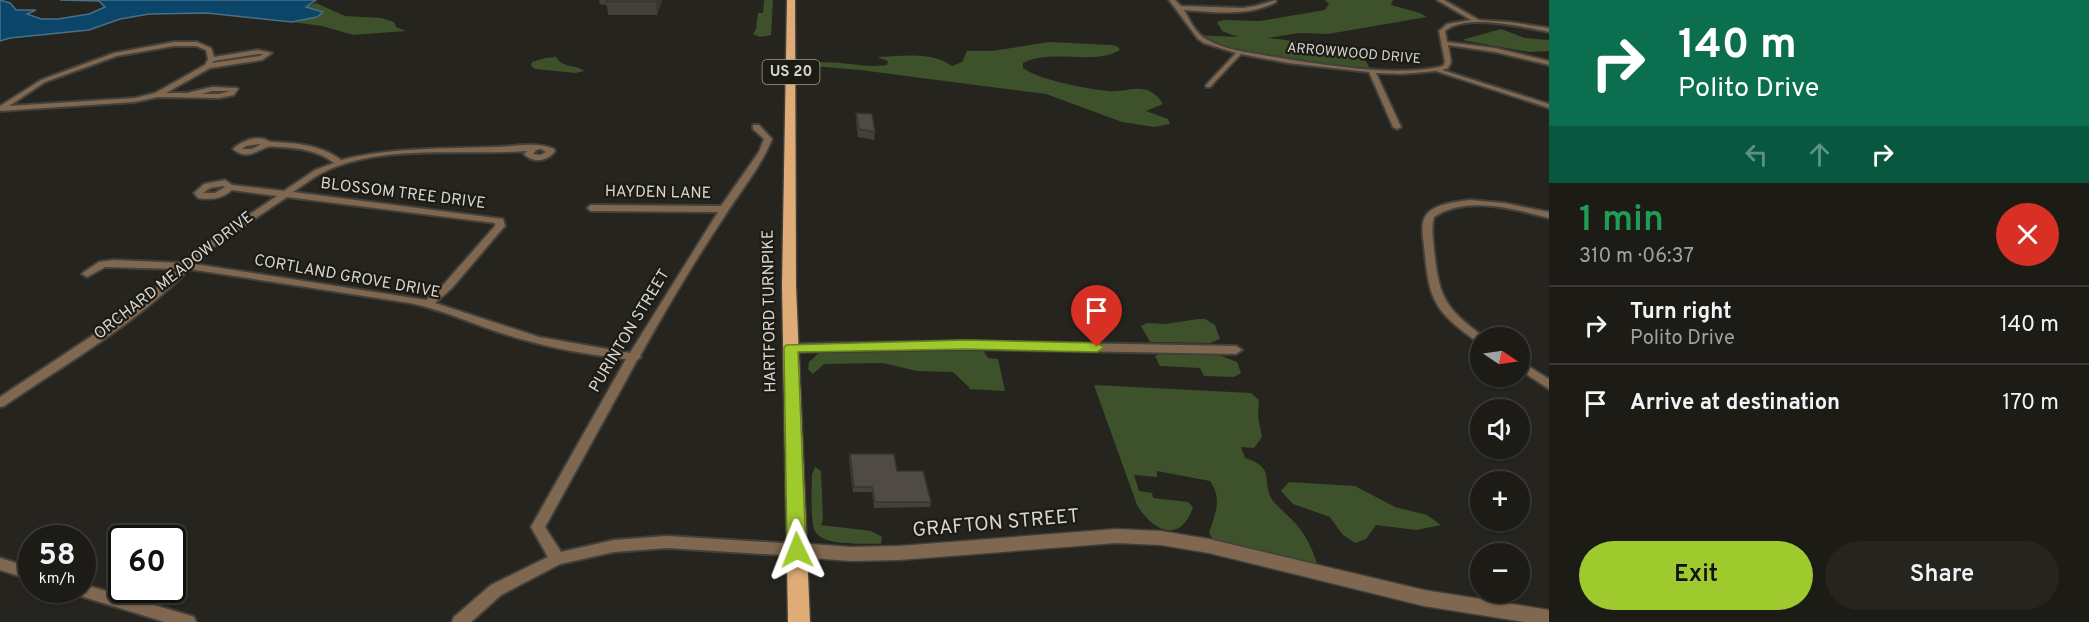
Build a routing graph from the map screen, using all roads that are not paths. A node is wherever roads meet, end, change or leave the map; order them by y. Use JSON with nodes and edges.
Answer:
{"nodes":[{"id":1,"x":791,"y":0,"type":"edge"},
{"id":2,"x":1172,"y":0,"type":"edge"},
{"id":3,"x":1440,"y":0,"type":"edge"},
{"id":4,"x":1274,"y":1,"type":"edge"},
{"id":5,"x":1179,"y":8,"type":"junction"},
{"id":6,"x":1479,"y":22,"type":"junction"},
{"id":7,"x":1549,"y":30,"type":"edge"},
{"id":8,"x":1444,"y":43,"type":"junction"},
{"id":9,"x":1239,"y":54,"type":"junction"},
{"id":10,"x":210,"y":62,"type":"junction"},
{"id":11,"x":1549,"y":63,"type":"edge"},
{"id":12,"x":1371,"y":70,"type":"junction"},
{"id":13,"x":1439,"y":71,"type":"junction"},
{"id":14,"x":1208,"y":86,"type":"dead end"},
{"id":15,"x":157,"y":95,"type":"junction"},
{"id":16,"x":189,"y":95,"type":"junction"},
{"id":17,"x":1549,"y":106,"type":"edge"},
{"id":18,"x":756,"y":127,"type":"dead end"},
{"id":19,"x":1397,"y":127,"type":"dead end"},
{"id":20,"x":266,"y":144,"type":"dead end"},
{"id":21,"x":533,"y":149,"type":"dead end"},
{"id":22,"x":338,"y":162,"type":"junction"},
{"id":23,"x":230,"y":187,"type":"dead end"},
{"id":24,"x":284,"y":194,"type":"junction"},
{"id":25,"x":591,"y":208,"type":"dead end"},
{"id":26,"x":725,"y":209,"type":"junction"},
{"id":27,"x":1549,"y":215,"type":"edge"},
{"id":28,"x":187,"y":266,"type":"junction"},
{"id":29,"x":87,"y":273,"type":"dead end"},
{"id":30,"x":429,"y":303,"type":"junction"},
{"id":31,"x":1470,"y":331,"type":"edge"},
{"id":32,"x":791,"y":348,"type":"junction"},
{"id":33,"x":1236,"y":350,"type":"dead end"},
{"id":34,"x":635,"y":357,"type":"junction"},
{"id":35,"x":1530,"y":372,"type":"edge"},
{"id":36,"x":1549,"y":384,"type":"edge"},
{"id":37,"x":0,"y":403,"type":"edge"},
{"id":38,"x":797,"y":550,"type":"junction"},
{"id":39,"x":557,"y":559,"type":"junction"},
{"id":40,"x":0,"y":564,"type":"edge"},
{"id":41,"x":18,"y":570,"type":"edge"},
{"id":42,"x":96,"y":594,"type":"edge"},
{"id":43,"x":1549,"y":618,"type":"edge"},
{"id":44,"x":188,"y":622,"type":"edge"},
{"id":45,"x":459,"y":622,"type":"edge"},
{"id":46,"x":799,"y":622,"type":"edge"}],
"edges":[{"from":1,"to":32,"type":"main road","name":"HARTFORD TURNPIKE","number":"US 20"},
{"from":2,"to":5,"type":"street","name":"ARROWWOOD DRIVE"},
{"from":3,"to":6,"type":"street"},
{"from":4,"to":5,"type":"street"},
{"from":5,"to":9,"type":"street","name":"ARROWWOOD DRIVE"},
{"from":6,"to":7,"type":"street","name":"ARROWWOOD DRIVE"},
{"from":6,"to":8,"type":"street","name":"ARROWWOOD DRIVE"},
{"from":8,"to":11,"type":"street"},
{"from":8,"to":13,"type":"street","name":"ARROWWOOD DRIVE"},
{"from":9,"to":12,"type":"street","name":"ARROWWOOD DRIVE"},
{"from":9,"to":14,"type":"street"},
{"from":10,"to":10,"type":"street"},
{"from":10,"to":15,"type":"street"},
{"from":10,"to":15,"type":"street"},
{"from":12,"to":13,"type":"street","name":"ARROWWOOD DRIVE"},
{"from":12,"to":19,"type":"street"},
{"from":13,"to":17,"type":"street"},
{"from":15,"to":16,"type":"street"},
{"from":16,"to":16,"type":"street"},
{"from":18,"to":26,"type":"street","name":"PURINTON STREET"},
{"from":20,"to":22,"type":"street"},
{"from":21,"to":22,"type":"street","name":"ORCHARD MEADOW DRIVE"},
{"from":22,"to":24,"type":"street","name":"ORCHARD MEADOW DRIVE"},
{"from":23,"to":24,"type":"street","name":"BLOSSOM TREE DRIVE"},
{"from":24,"to":28,"type":"street","name":"ORCHARD MEADOW DRIVE"},
{"from":24,"to":30,"type":"street","name":"BLOSSOM TREE DRIVE"},
{"from":25,"to":26,"type":"street","name":"HAYDEN LANE"},
{"from":26,"to":34,"type":"street","name":"PURINTON STREET"},
{"from":27,"to":31,"type":"street"},
{"from":28,"to":29,"type":"street","name":"CORTLAND GROVE DRIVE"},
{"from":28,"to":30,"type":"street","name":"CORTLAND GROVE DRIVE"},
{"from":28,"to":37,"type":"street","name":"ORCHARD MEADOW DRIVE"},
{"from":30,"to":34,"type":"street","name":"CORTLAND GROVE DRIVE"},
{"from":32,"to":33,"type":"street"},
{"from":32,"to":38,"type":"main road","name":"HARTFORD TURNPIKE","number":"US 20"},
{"from":34,"to":39,"type":"street","name":"PURINTON STREET"},
{"from":35,"to":36,"type":"street"},
{"from":38,"to":39,"type":"street","name":"GRAFTON STREET"},
{"from":38,"to":43,"type":"street","name":"GRAFTON STREET"},
{"from":38,"to":46,"type":"main road","name":"HARTFORD TURNPIKE","number":"US 20"},
{"from":39,"to":45,"type":"street","name":"GRAFTON STREET"},
{"from":40,"to":41,"type":"street"},
{"from":42,"to":44,"type":"street"}]}
